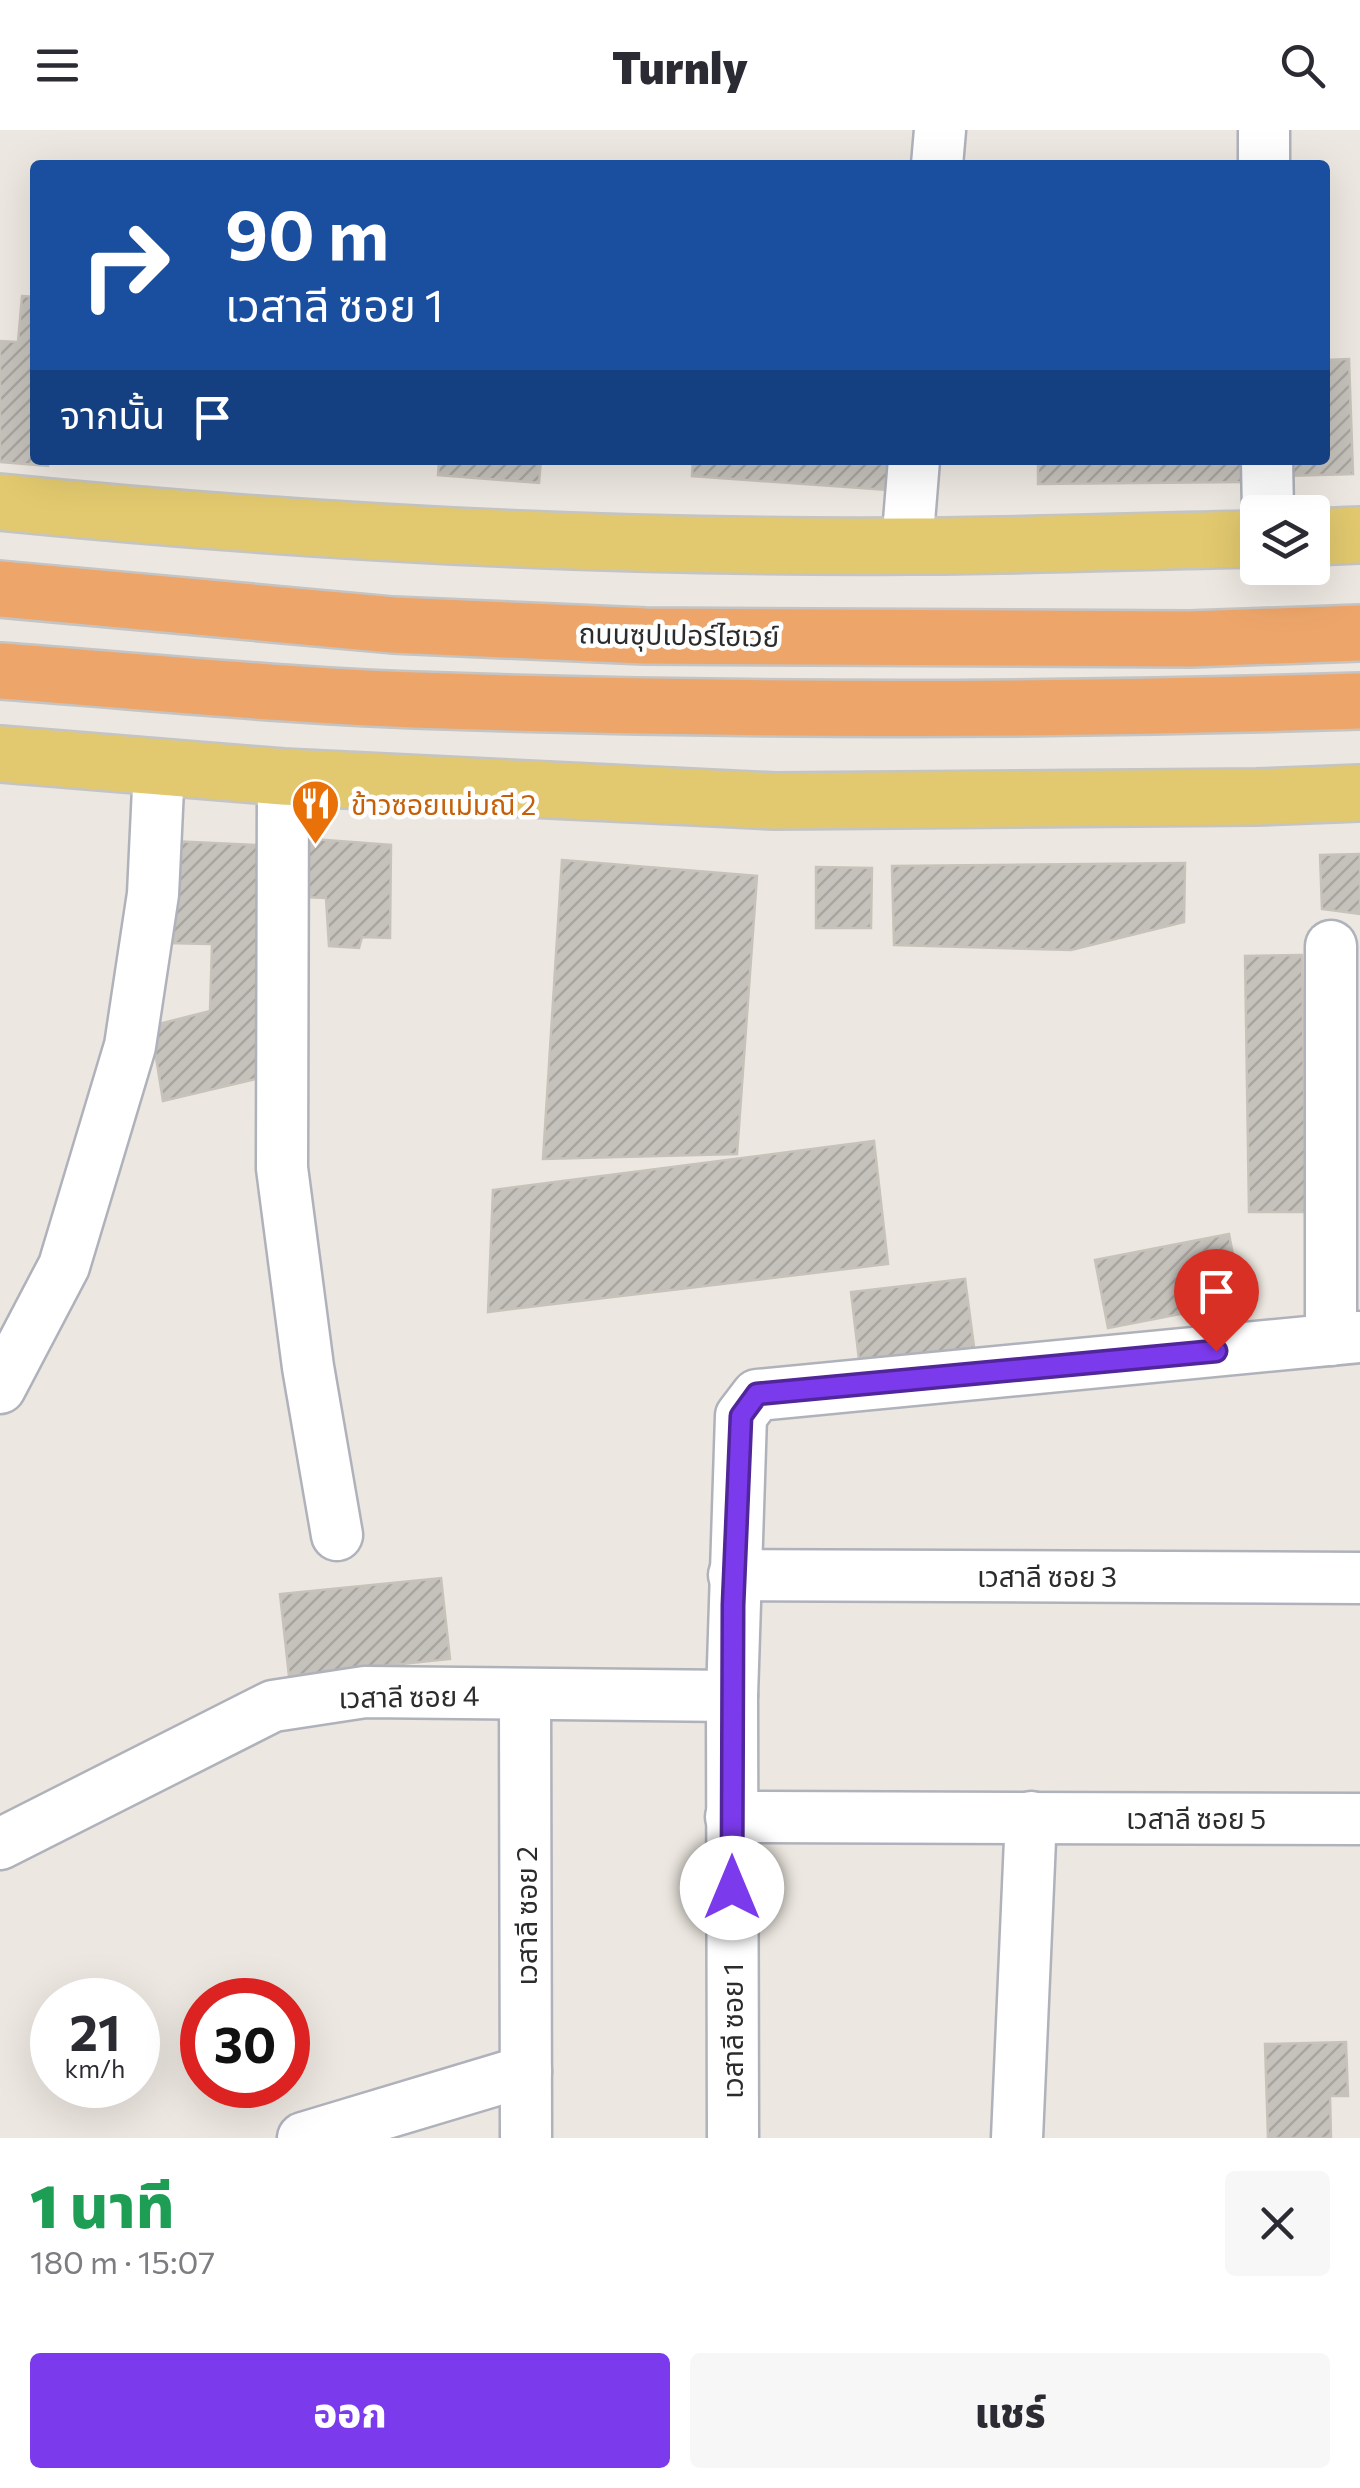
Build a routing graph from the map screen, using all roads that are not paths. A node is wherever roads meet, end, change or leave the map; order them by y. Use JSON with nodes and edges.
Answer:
{"nodes":[{"id":1,"x":940,"y":130,"type":"edge"},
{"id":2,"x":1264,"y":130,"type":"edge"},
{"id":3,"x":937,"y":160,"type":"edge"},
{"id":4,"x":1264,"y":160,"type":"edge"},
{"id":5,"x":914,"y":465,"type":"edge"},
{"id":6,"x":1267,"y":465,"type":"edge"},
{"id":7,"x":1268,"y":495,"type":"edge"},
{"id":8,"x":0,"y":502,"type":"edge"},
{"id":9,"x":1360,"y":535,"type":"edge"},
{"id":10,"x":1330,"y":536,"type":"edge"},
{"id":11,"x":1240,"y":539,"type":"edge"},
{"id":12,"x":907,"y":546,"type":"junction"},
{"id":13,"x":0,"y":589,"type":"edge"},
{"id":14,"x":1360,"y":633,"type":"edge"},
{"id":15,"x":0,"y":671,"type":"edge"},
{"id":16,"x":1360,"y":701,"type":"edge"},
{"id":17,"x":10,"y":762,"type":"edge"},
{"id":18,"x":159,"y":767,"type":"junction"},
{"id":19,"x":284,"y":777,"type":"junction"},
{"id":20,"x":1360,"y":793,"type":"edge"},
{"id":21,"x":1331,"y":946,"type":"dead end"},
{"id":22,"x":1346,"y":1338,"type":"edge"},
{"id":23,"x":0,"y":1388,"type":"edge"},
{"id":24,"x":338,"y":1535,"type":"dead end"},
{"id":25,"x":734,"y":1575,"type":"junction"},
{"id":26,"x":1360,"y":1578,"type":"edge"},
{"id":27,"x":525,"y":1695,"type":"junction"},
{"id":28,"x":732,"y":1696,"type":"junction"},
{"id":29,"x":731,"y":1817,"type":"junction"},
{"id":30,"x":1031,"y":1818,"type":"junction"},
{"id":31,"x":1360,"y":1819,"type":"edge"},
{"id":32,"x":0,"y":1844,"type":"edge"},
{"id":33,"x":526,"y":2071,"type":"junction"},
{"id":34,"x":303,"y":2138,"type":"edge"},
{"id":35,"x":526,"y":2138,"type":"edge"},
{"id":36,"x":733,"y":2138,"type":"edge"},
{"id":37,"x":1017,"y":2138,"type":"edge"}],
"edges":[{"from":1,"to":3,"type":"street"},
{"from":2,"to":4,"type":"street"},
{"from":5,"to":12,"type":"street"},
{"from":6,"to":7,"type":"street"},
{"from":8,"to":12,"type":"main road"},
{"from":9,"to":10,"type":"main road"},
{"from":11,"to":12,"type":"main road"},
{"from":13,"to":14,"type":"highway","name":"ถนนซุปเปอร์ไฮเวย์"},
{"from":15,"to":16,"type":"highway"},
{"from":17,"to":18,"type":"main road"},
{"from":18,"to":19,"type":"main road"},
{"from":18,"to":23,"type":"street"},
{"from":19,"to":20,"type":"main road"},
{"from":19,"to":24,"type":"street"},
{"from":21,"to":22,"type":"street"},
{"from":22,"to":25,"type":"street","name":"เวสาลี ซอย 1"},
{"from":25,"to":26,"type":"street","name":"เวสาลี ซอย 3"},
{"from":25,"to":28,"type":"street","name":"เวสาลี ซอย 1"},
{"from":27,"to":28,"type":"street","name":"เวสาลี ซอย 4"},
{"from":27,"to":32,"type":"street","name":"เวสาลี ซอย 4"},
{"from":27,"to":33,"type":"street","name":"เวสาลี ซอย 2"},
{"from":28,"to":29,"type":"street","name":"เวสาลี ซอย 1"},
{"from":29,"to":30,"type":"street","name":"เวสาลี ซอย 5"},
{"from":29,"to":36,"type":"street","name":"เวสาลี ซอย 1"},
{"from":30,"to":31,"type":"street","name":"เวสาลี ซอย 5"},
{"from":30,"to":37,"type":"street"},
{"from":33,"to":34,"type":"street"},
{"from":33,"to":35,"type":"street","name":"เวสาลี ซอย 2"}]}
